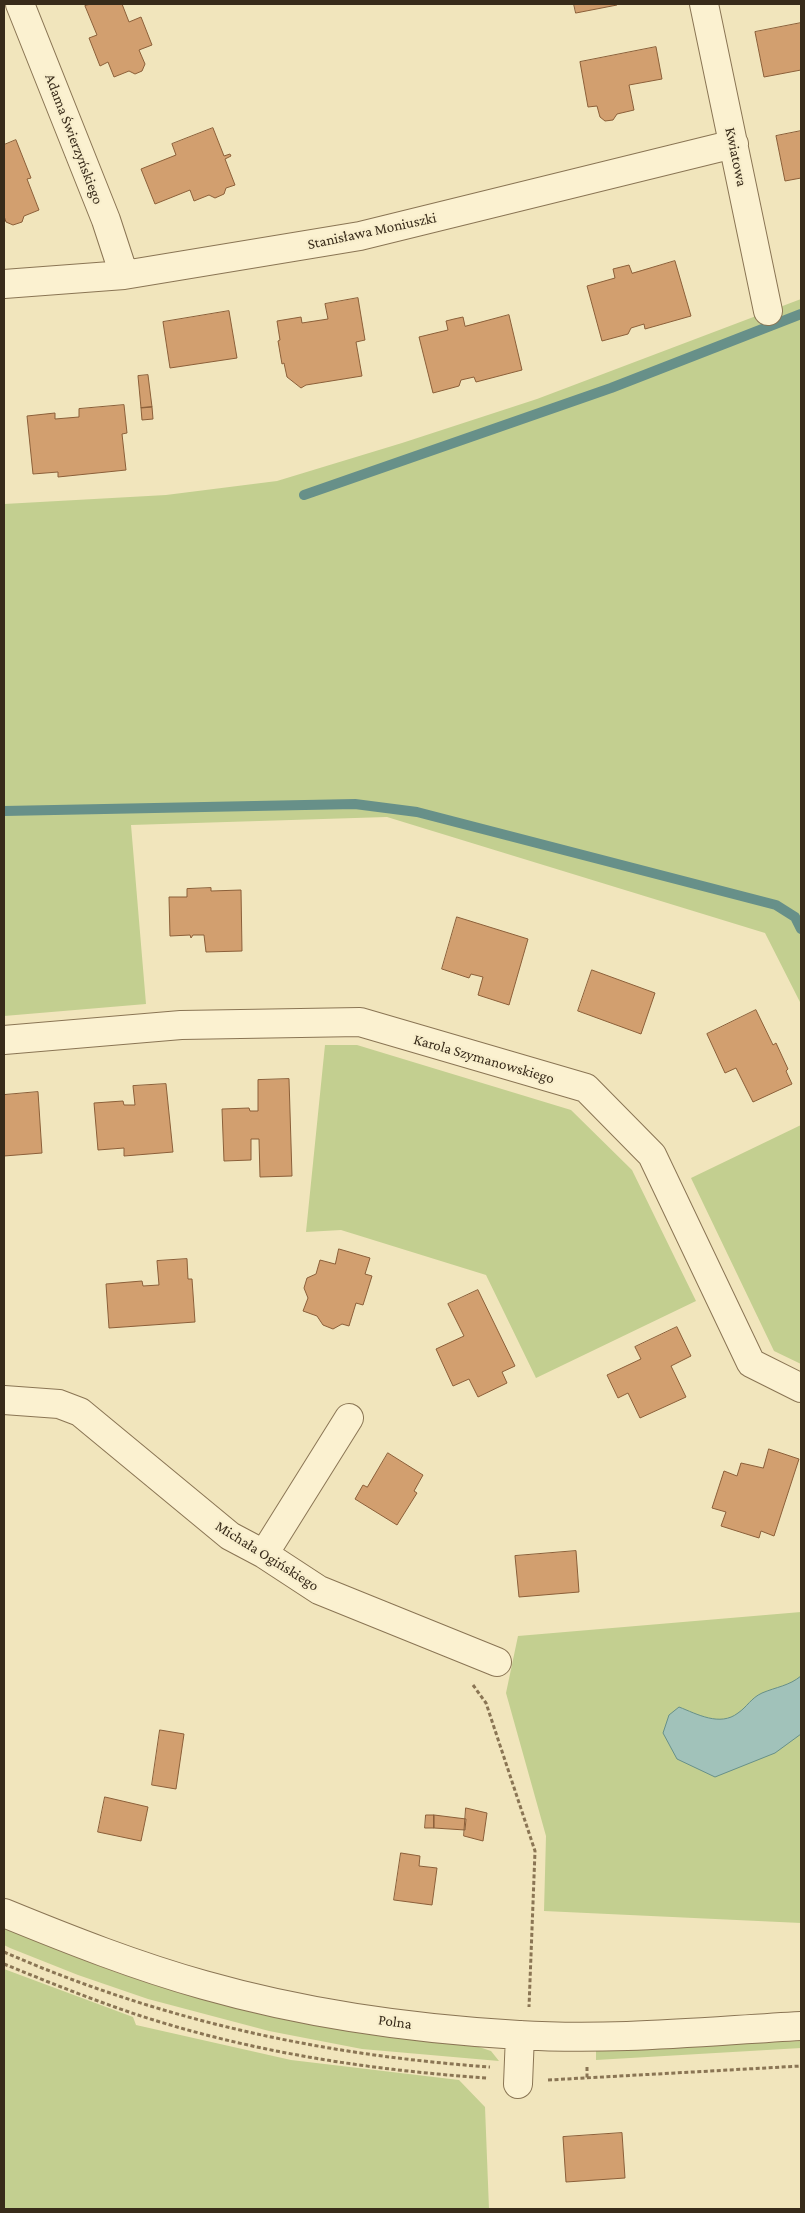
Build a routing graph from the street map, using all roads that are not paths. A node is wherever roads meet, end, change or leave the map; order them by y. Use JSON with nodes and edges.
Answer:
{"nodes":[{"id":1,"x":20,"y":4,"type":"edge"},
{"id":2,"x":704,"y":4,"type":"edge"},
{"id":3,"x":734,"y":144,"type":"junction"},
{"id":4,"x":124,"y":275,"type":"junction"},
{"id":5,"x":4,"y":284,"type":"edge"},
{"id":6,"x":768,"y":310,"type":"dead end"},
{"id":7,"x":4,"y":1040,"type":"edge"},
{"id":8,"x":801,"y":1388,"type":"edge"},
{"id":9,"x":4,"y":1400,"type":"edge"},
{"id":10,"x":349,"y":1418,"type":"dead end"},
{"id":11,"x":264,"y":1554,"type":"junction"},
{"id":12,"x":497,"y":1662,"type":"dead end"},
{"id":13,"x":4,"y":1913,"type":"edge"},
{"id":14,"x":525,"y":2025,"type":"junction"},
{"id":15,"x":801,"y":2026,"type":"edge"},
{"id":16,"x":518,"y":2084,"type":"dead end"}],
"edges":[{"from":1,"to":4,"type":"street","name":"Adama Świerzyńskiego"},
{"from":2,"to":3,"type":"street","name":"Kwiatowa"},
{"from":3,"to":4,"type":"street","name":"Stanisława Moniuszki"},
{"from":3,"to":6,"type":"street","name":"Kwiatowa"},
{"from":4,"to":5,"type":"street","name":"Stanisława Moniuszki"},
{"from":7,"to":8,"type":"street","name":"Karola Szymanowskiego"},
{"from":9,"to":11,"type":"street","name":"Michała Ogińskiego"},
{"from":10,"to":11,"type":"street"},
{"from":11,"to":12,"type":"street","name":"Michała Ogińskiego"},
{"from":13,"to":14,"type":"street","name":"Polna"},
{"from":14,"to":15,"type":"street","name":"Polna"},
{"from":14,"to":16,"type":"street"}]}
